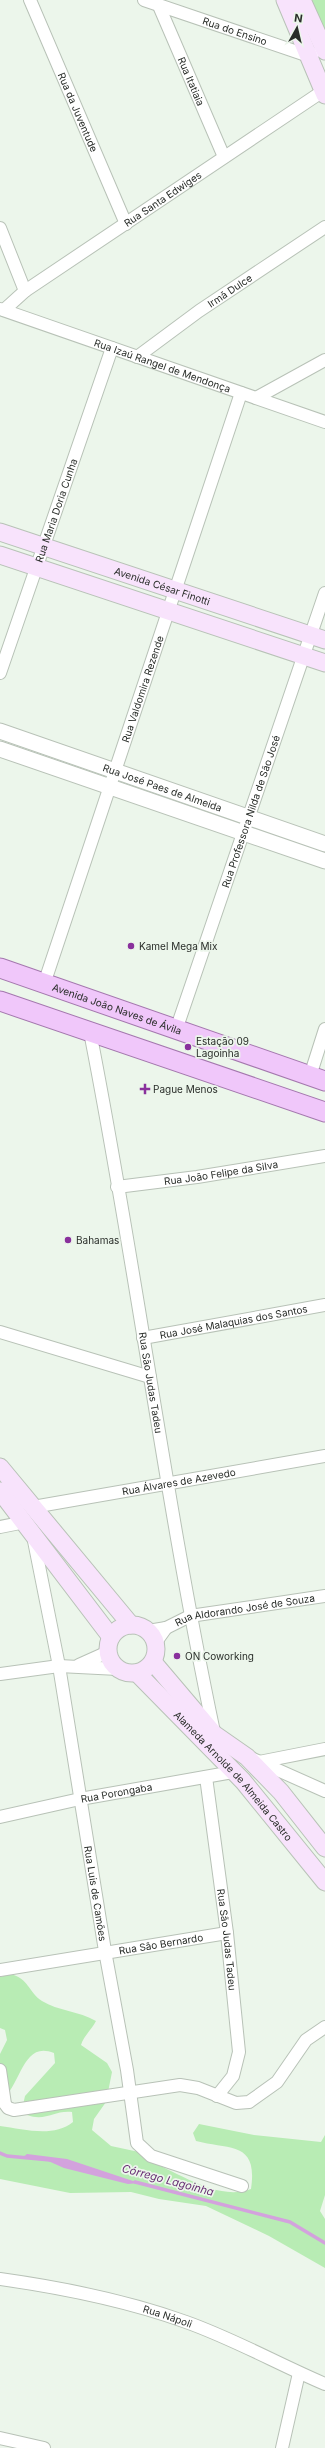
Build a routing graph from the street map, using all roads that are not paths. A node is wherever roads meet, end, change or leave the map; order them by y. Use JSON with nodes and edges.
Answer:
{"nodes":[{"id":1,"x":30,"y":0,"type":"edge"},
{"id":2,"x":144,"y":0,"type":"edge"},
{"id":3,"x":285,"y":0,"type":"edge"},
{"id":4,"x":302,"y":0,"type":"edge"},
{"id":5,"x":159,"y":6,"type":"junction"},
{"id":6,"x":321,"y":51,"type":"edge"},
{"id":7,"x":324,"y":93,"type":"edge"},
{"id":8,"x":224,"y":157,"type":"junction"},
{"id":9,"x":126,"y":224,"type":"junction"},
{"id":10,"x":325,"y":227,"type":"edge"},
{"id":11,"x":0,"y":228,"type":"edge"},
{"id":12,"x":25,"y":291,"type":"junction"},
{"id":13,"x":2,"y":309,"type":"edge"},
{"id":14,"x":112,"y":348,"type":"junction"},
{"id":15,"x":137,"y":357,"type":"junction"},
{"id":16,"x":325,"y":360,"type":"edge"},
{"id":17,"x":241,"y":393,"type":"junction"},
{"id":18,"x":256,"y":398,"type":"junction"},
{"id":19,"x":325,"y":422,"type":"edge"},
{"id":20,"x":0,"y":532,"type":"edge"},
{"id":21,"x":44,"y":548,"type":"junction"},
{"id":22,"x":0,"y":555,"type":"edge"},
{"id":23,"x":36,"y":568,"type":"junction"},
{"id":24,"x":177,"y":590,"type":"junction"},
{"id":25,"x":325,"y":593,"type":"edge"},
{"id":26,"x":170,"y":612,"type":"junction"},
{"id":27,"x":318,"y":638,"type":"edge"},
{"id":28,"x":303,"y":656,"type":"junction"},
{"id":29,"x":325,"y":664,"type":"edge"},
{"id":30,"x":0,"y":672,"type":"edge"},
{"id":31,"x":0,"y":731,"type":"edge"},
{"id":32,"x":0,"y":749,"type":"edge"},
{"id":33,"x":116,"y":771,"type":"junction"},
{"id":34,"x":110,"y":787,"type":"junction"},
{"id":35,"x":247,"y":816,"type":"junction"},
{"id":36,"x":242,"y":832,"type":"junction"},
{"id":37,"x":325,"y":844,"type":"edge"},
{"id":38,"x":325,"y":861,"type":"edge"},
{"id":39,"x":0,"y":968,"type":"edge"},
{"id":40,"x":44,"y":984,"type":"junction"},
{"id":41,"x":0,"y":1001,"type":"edge"},
{"id":42,"x":325,"y":1029,"type":"edge"},
{"id":43,"x":176,"y":1030,"type":"junction"},
{"id":44,"x":90,"y":1032,"type":"junction"},
{"id":45,"x":317,"y":1078,"type":"edge"},
{"id":46,"x":325,"y":1112,"type":"edge"},
{"id":47,"x":325,"y":1156,"type":"edge"},
{"id":48,"x":117,"y":1186,"type":"junction"},
{"id":49,"x":325,"y":1305,"type":"edge"},
{"id":50,"x":0,"y":1332,"type":"edge"},
{"id":51,"x":143,"y":1338,"type":"junction"},
{"id":52,"x":150,"y":1377,"type":"junction"},
{"id":53,"x":325,"y":1456,"type":"edge"},
{"id":54,"x":0,"y":1467,"type":"edge"},
{"id":55,"x":169,"y":1484,"type":"junction"},
{"id":56,"x":0,"y":1491,"type":"edge"},
{"id":57,"x":30,"y":1520,"type":"junction"},
{"id":58,"x":0,"y":1527,"type":"edge"},
{"id":59,"x":325,"y":1596,"type":"edge"},
{"id":60,"x":190,"y":1616,"type":"junction"},
{"id":61,"x":131,"y":1625,"type":"junction"},
{"id":62,"x":152,"y":1637,"type":"junction"},
{"id":63,"x":109,"y":1645,"type":"junction"},
{"id":64,"x":153,"y":1662,"type":"junction"},
{"id":65,"x":79,"y":1665,"type":"junction"},
{"id":66,"x":60,"y":1666,"type":"junction"},
{"id":67,"x":118,"y":1669,"type":"junction"},
{"id":68,"x":0,"y":1674,"type":"edge"},
{"id":69,"x":137,"y":1674,"type":"junction"},
{"id":70,"x":214,"y":1734,"type":"junction"},
{"id":71,"x":325,"y":1749,"type":"edge"},
{"id":72,"x":253,"y":1760,"type":"junction"},
{"id":73,"x":233,"y":1772,"type":"junction"},
{"id":74,"x":206,"y":1777,"type":"junction"},
{"id":75,"x":325,"y":1791,"type":"edge"},
{"id":76,"x":80,"y":1799,"type":"junction"},
{"id":77,"x":0,"y":1817,"type":"edge"},
{"id":78,"x":325,"y":1848,"type":"edge"},
{"id":79,"x":325,"y":1882,"type":"edge"},
{"id":80,"x":227,"y":1933,"type":"junction"},
{"id":81,"x":105,"y":1951,"type":"junction"},
{"id":82,"x":0,"y":1970,"type":"edge"},
{"id":83,"x":325,"y":2027,"type":"edge"},
{"id":84,"x":0,"y":2070,"type":"edge"},
{"id":85,"x":130,"y":2093,"type":"junction"},
{"id":86,"x":217,"y":2096,"type":"junction"},
{"id":87,"x":242,"y":2186,"type":"dead end"},
{"id":88,"x":0,"y":2279,"type":"edge"},
{"id":89,"x":299,"y":2372,"type":"junction"},
{"id":90,"x":325,"y":2384,"type":"edge"},
{"id":91,"x":0,"y":2438,"type":"edge"},
{"id":92,"x":44,"y":2448,"type":"edge"},
{"id":93,"x":282,"y":2448,"type":"edge"}],
"edges":[{"from":1,"to":9,"type":"street","name":"Rua da Juventude"},
{"from":2,"to":5,"type":"street","name":"Rua do Ensino"},
{"from":3,"to":6,"type":"main road"},
{"from":4,"to":6,"type":"main road"},
{"from":5,"to":6,"type":"street","name":"Rua do Ensino"},
{"from":5,"to":8,"type":"street","name":"Rua Itatiaia"},
{"from":6,"to":7,"type":"main road"},
{"from":7,"to":8,"type":"street","name":"Rua Santa Edwiges"},
{"from":8,"to":9,"type":"street","name":"Rua Santa Edwiges"},
{"from":9,"to":12,"type":"street","name":"Rua Santa Edwiges"},
{"from":10,"to":15,"type":"street","name":"Irmã Dulce"},
{"from":11,"to":12,"type":"street"},
{"from":12,"to":13,"type":"street","name":"Rua Santa Edwiges"},
{"from":13,"to":14,"type":"street","name":"Rua Izaú Rangel de Mendonça"},
{"from":14,"to":15,"type":"street","name":"Rua Izaú Rangel de Mendonça"},
{"from":14,"to":21,"type":"street","name":"Rua Maria Doria Cunha"},
{"from":15,"to":17,"type":"street","name":"Rua Izaú Rangel de Mendonça"},
{"from":16,"to":18,"type":"street"},
{"from":17,"to":18,"type":"street","name":"Rua Izaú Rangel de Mendonça"},
{"from":17,"to":24,"type":"street","name":"Rua Valdomira Rezende"},
{"from":18,"to":19,"type":"street","name":"Rua Izaú Rangel de Mendonça"},
{"from":20,"to":21,"type":"main road","name":"Avenida César Finotti"},
{"from":21,"to":23,"type":"street","name":"Rua Maria Doria Cunha"},
{"from":21,"to":24,"type":"main road","name":"Avenida César Finotti"},
{"from":22,"to":23,"type":"main road"},
{"from":23,"to":26,"type":"main road"},
{"from":23,"to":30,"type":"street","name":"Rua Maria Doria Cunha"},
{"from":24,"to":26,"type":"street","name":"Rua Valdomira Rezende"},
{"from":24,"to":27,"type":"main road","name":"Avenida César Finotti"},
{"from":25,"to":27,"type":"street","name":"Rua Professora Nilda de São José"},
{"from":26,"to":28,"type":"main road"},
{"from":26,"to":33,"type":"street","name":"Rua Valdomira Rezende"},
{"from":27,"to":28,"type":"street","name":"Rua Professora Nilda de São José"},
{"from":28,"to":29,"type":"main road"},
{"from":28,"to":35,"type":"street","name":"Rua Professora Nilda de São José"},
{"from":31,"to":33,"type":"street","name":"Rua José Paes de Almeida"},
{"from":32,"to":34,"type":"street","name":"Rua José Paes de Almeida"},
{"from":33,"to":34,"type":"street","name":"Rua Valdomira Rezende"},
{"from":33,"to":35,"type":"street","name":"Rua José Paes de Almeida"},
{"from":34,"to":36,"type":"street","name":"Rua José Paes de Almeida"},
{"from":34,"to":40,"type":"street","name":"Rua Valdomira Rezende"},
{"from":35,"to":36,"type":"street","name":"Rua Professora Nilda de São José"},
{"from":35,"to":37,"type":"street","name":"Rua José Paes de Almeida"},
{"from":36,"to":38,"type":"street","name":"Rua José Paes de Almeida"},
{"from":36,"to":43,"type":"street","name":"Rua Professora Nilda de São José"},
{"from":39,"to":40,"type":"main road","name":"Avenida João Naves de Ávila"},
{"from":40,"to":43,"type":"main road","name":"Avenida João Naves de Ávila"},
{"from":41,"to":44,"type":"main road"},
{"from":42,"to":45,"type":"street"},
{"from":43,"to":45,"type":"main road","name":"Avenida João Naves de Ávila"},
{"from":44,"to":46,"type":"main road"},
{"from":44,"to":48,"type":"street","name":"Rua São Judas Tadeu"},
{"from":47,"to":48,"type":"street","name":"Rua João Felipe da Silva"},
{"from":48,"to":51,"type":"street","name":"Rua São Judas Tadeu"},
{"from":49,"to":51,"type":"street","name":"Rua José Malaquias dos Santos"},
{"from":50,"to":52,"type":"street"},
{"from":51,"to":52,"type":"street","name":"Rua São Judas Tadeu"},
{"from":52,"to":55,"type":"street","name":"Rua São Judas Tadeu"},
{"from":53,"to":55,"type":"street","name":"Rua Álvares de Azevedo"},
{"from":54,"to":57,"type":"main road"},
{"from":55,"to":57,"type":"street","name":"Rua Álvares de Azevedo"},
{"from":55,"to":60,"type":"street","name":"Rua São Judas Tadeu"},
{"from":56,"to":57,"type":"main road"},
{"from":57,"to":58,"type":"street","name":"Rua Álvares de Azevedo"},
{"from":57,"to":61,"type":"main road"},
{"from":57,"to":63,"type":"main road"},
{"from":57,"to":66,"type":"street","name":"Rua Luis de Camões"},
{"from":59,"to":60,"type":"street","name":"Rua Aldorando José de Souza"},
{"from":60,"to":62,"type":"street","name":"Rua Aldorando José de Souza"},
{"from":60,"to":70,"type":"street","name":"Rua São Judas Tadeu"},
{"from":61,"to":62,"type":"main road"},
{"from":61,"to":63,"type":"main road"},
{"from":62,"to":64,"type":"main road"},
{"from":63,"to":65,"type":"street"},
{"from":63,"to":67,"type":"main road"},
{"from":64,"to":69,"type":"main road"},
{"from":64,"to":70,"type":"main road","name":"Alameda Arnolde de Almeida Castro"},
{"from":65,"to":66,"type":"street"},
{"from":65,"to":67,"type":"street"},
{"from":66,"to":68,"type":"street"},
{"from":66,"to":76,"type":"street","name":"Rua Luis de Camões"},
{"from":67,"to":69,"type":"main road"},
{"from":69,"to":73,"type":"main road","name":"Alameda Arnolde de Almeida Castro"},
{"from":70,"to":72,"type":"main road","name":"Alameda Arnolde de Almeida Castro"},
{"from":71,"to":72,"type":"street"},
{"from":72,"to":75,"type":"street"},
{"from":72,"to":78,"type":"main road","name":"Alameda Arnolde de Almeida Castro"},
{"from":73,"to":74,"type":"street","name":"Rua Porongaba"},
{"from":73,"to":79,"type":"main road","name":"Alameda Arnolde de Almeida Castro"},
{"from":74,"to":76,"type":"street","name":"Rua Porongaba"},
{"from":74,"to":80,"type":"street","name":"Rua São Judas Tadeu"},
{"from":76,"to":77,"type":"street","name":"Rua Porongaba"},
{"from":76,"to":81,"type":"street","name":"Rua Luis de Camões"},
{"from":80,"to":81,"type":"street","name":"Rua São Bernardo"},
{"from":80,"to":86,"type":"street","name":"Rua São Judas Tadeu"},
{"from":81,"to":82,"type":"street","name":"Rua São Bernardo"},
{"from":81,"to":85,"type":"street","name":"Rua Luis de Camões"},
{"from":83,"to":86,"type":"street"},
{"from":84,"to":85,"type":"street"},
{"from":85,"to":86,"type":"street"},
{"from":85,"to":87,"type":"street","name":"Rua Luis de Camões"},
{"from":88,"to":89,"type":"street","name":"Rua Nápoli"},
{"from":89,"to":90,"type":"street","name":"Rua Nápoli"},
{"from":89,"to":93,"type":"street"},
{"from":91,"to":92,"type":"street"}]}
